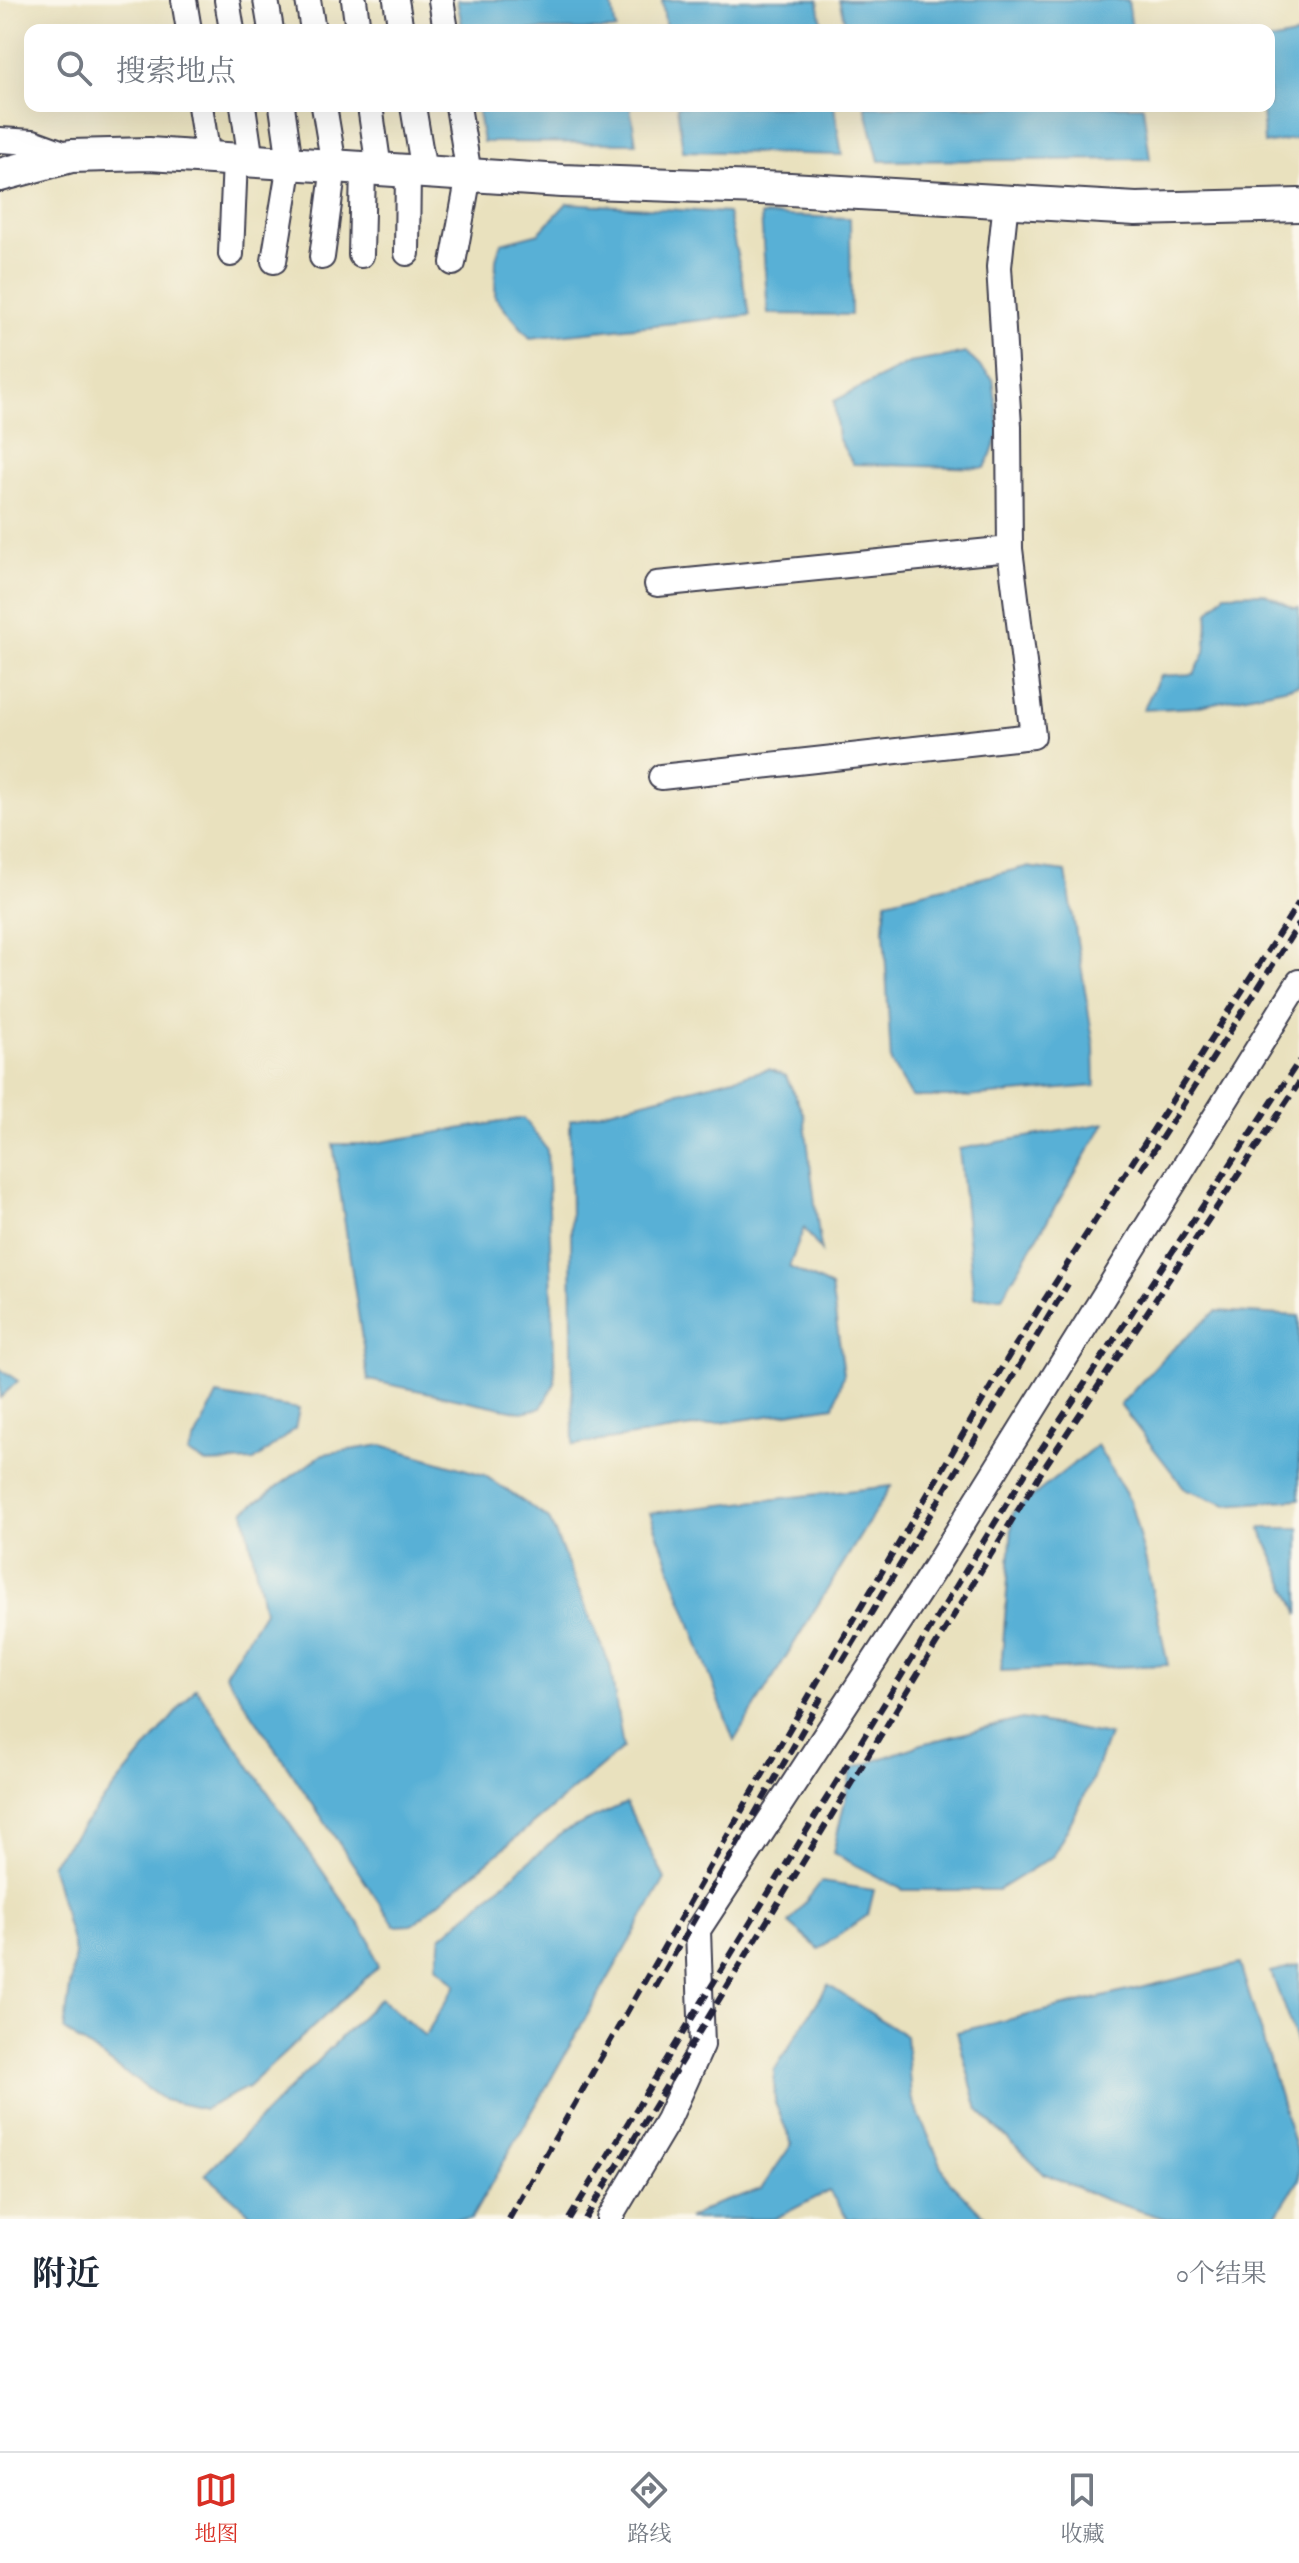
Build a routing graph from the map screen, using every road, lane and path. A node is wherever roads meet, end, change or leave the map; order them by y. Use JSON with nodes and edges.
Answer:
{"nodes":[{"id":1,"x":184,"y":0,"type":"edge"},
{"id":2,"x":227,"y":0,"type":"edge"},
{"id":3,"x":266,"y":0,"type":"edge"},
{"id":4,"x":308,"y":0,"type":"edge"},
{"id":5,"x":354,"y":0,"type":"edge"},
{"id":6,"x":396,"y":0,"type":"edge"},
{"id":7,"x":441,"y":0,"type":"edge"},
{"id":8,"x":188,"y":24,"type":"edge"},
{"id":9,"x":231,"y":24,"type":"edge"},
{"id":10,"x":270,"y":24,"type":"edge"},
{"id":11,"x":312,"y":24,"type":"edge"},
{"id":12,"x":357,"y":24,"type":"edge"},
{"id":13,"x":400,"y":24,"type":"edge"},
{"id":14,"x":445,"y":24,"type":"edge"},
{"id":15,"x":204,"y":112,"type":"edge"},
{"id":16,"x":242,"y":112,"type":"edge"},
{"id":17,"x":283,"y":112,"type":"edge"},
{"id":18,"x":330,"y":112,"type":"edge"},
{"id":19,"x":371,"y":112,"type":"edge"},
{"id":20,"x":410,"y":112,"type":"edge"},
{"id":21,"x":459,"y":112,"type":"edge"},
{"id":22,"x":0,"y":140,"type":"edge"},
{"id":23,"x":71,"y":156,"type":"junction"},
{"id":24,"x":231,"y":159,"type":"junction"},
{"id":25,"x":290,"y":163,"type":"junction"},
{"id":26,"x":382,"y":169,"type":"junction"},
{"id":27,"x":0,"y":175,"type":"edge"},
{"id":28,"x":469,"y":175,"type":"junction"},
{"id":29,"x":1006,"y":201,"type":"junction"},
{"id":30,"x":1299,"y":205,"type":"edge"},
{"id":31,"x":407,"y":253,"type":"dead end"},
{"id":32,"x":231,"y":254,"type":"dead end"},
{"id":33,"x":361,"y":255,"type":"dead end"},
{"id":34,"x":322,"y":257,"type":"dead end"},
{"id":35,"x":274,"y":261,"type":"dead end"},
{"id":36,"x":453,"y":263,"type":"dead end"},
{"id":37,"x":1010,"y":549,"type":"junction"},
{"id":38,"x":657,"y":584,"type":"dead end"},
{"id":39,"x":661,"y":777,"type":"dead end"},
{"id":40,"x":1299,"y":982,"type":"edge"},
{"id":41,"x":609,"y":2219,"type":"edge"}],
"edges":[{"from":1,"to":8,"type":"street"},
{"from":2,"to":9,"type":"street"},
{"from":3,"to":10,"type":"street"},
{"from":4,"to":11,"type":"street"},
{"from":5,"to":12,"type":"street"},
{"from":6,"to":13,"type":"street"},
{"from":7,"to":14,"type":"street"},
{"from":15,"to":24,"type":"street"},
{"from":16,"to":24,"type":"street"},
{"from":17,"to":25,"type":"street"},
{"from":18,"to":26,"type":"street"},
{"from":19,"to":26,"type":"street"},
{"from":20,"to":26,"type":"street"},
{"from":21,"to":28,"type":"street"},
{"from":22,"to":23,"type":"street"},
{"from":23,"to":24,"type":"main road"},
{"from":23,"to":27,"type":"main road"},
{"from":24,"to":25,"type":"main road"},
{"from":24,"to":32,"type":"street"},
{"from":25,"to":26,"type":"main road"},
{"from":25,"to":35,"type":"street"},
{"from":26,"to":28,"type":"main road"},
{"from":26,"to":31,"type":"street"},
{"from":26,"to":33,"type":"street"},
{"from":26,"to":34,"type":"street"},
{"from":28,"to":29,"type":"main road"},
{"from":28,"to":36,"type":"street"},
{"from":29,"to":30,"type":"main road"},
{"from":29,"to":37,"type":"street"},
{"from":37,"to":38,"type":"street"},
{"from":37,"to":39,"type":"street"},
{"from":40,"to":41,"type":"street"}]}
